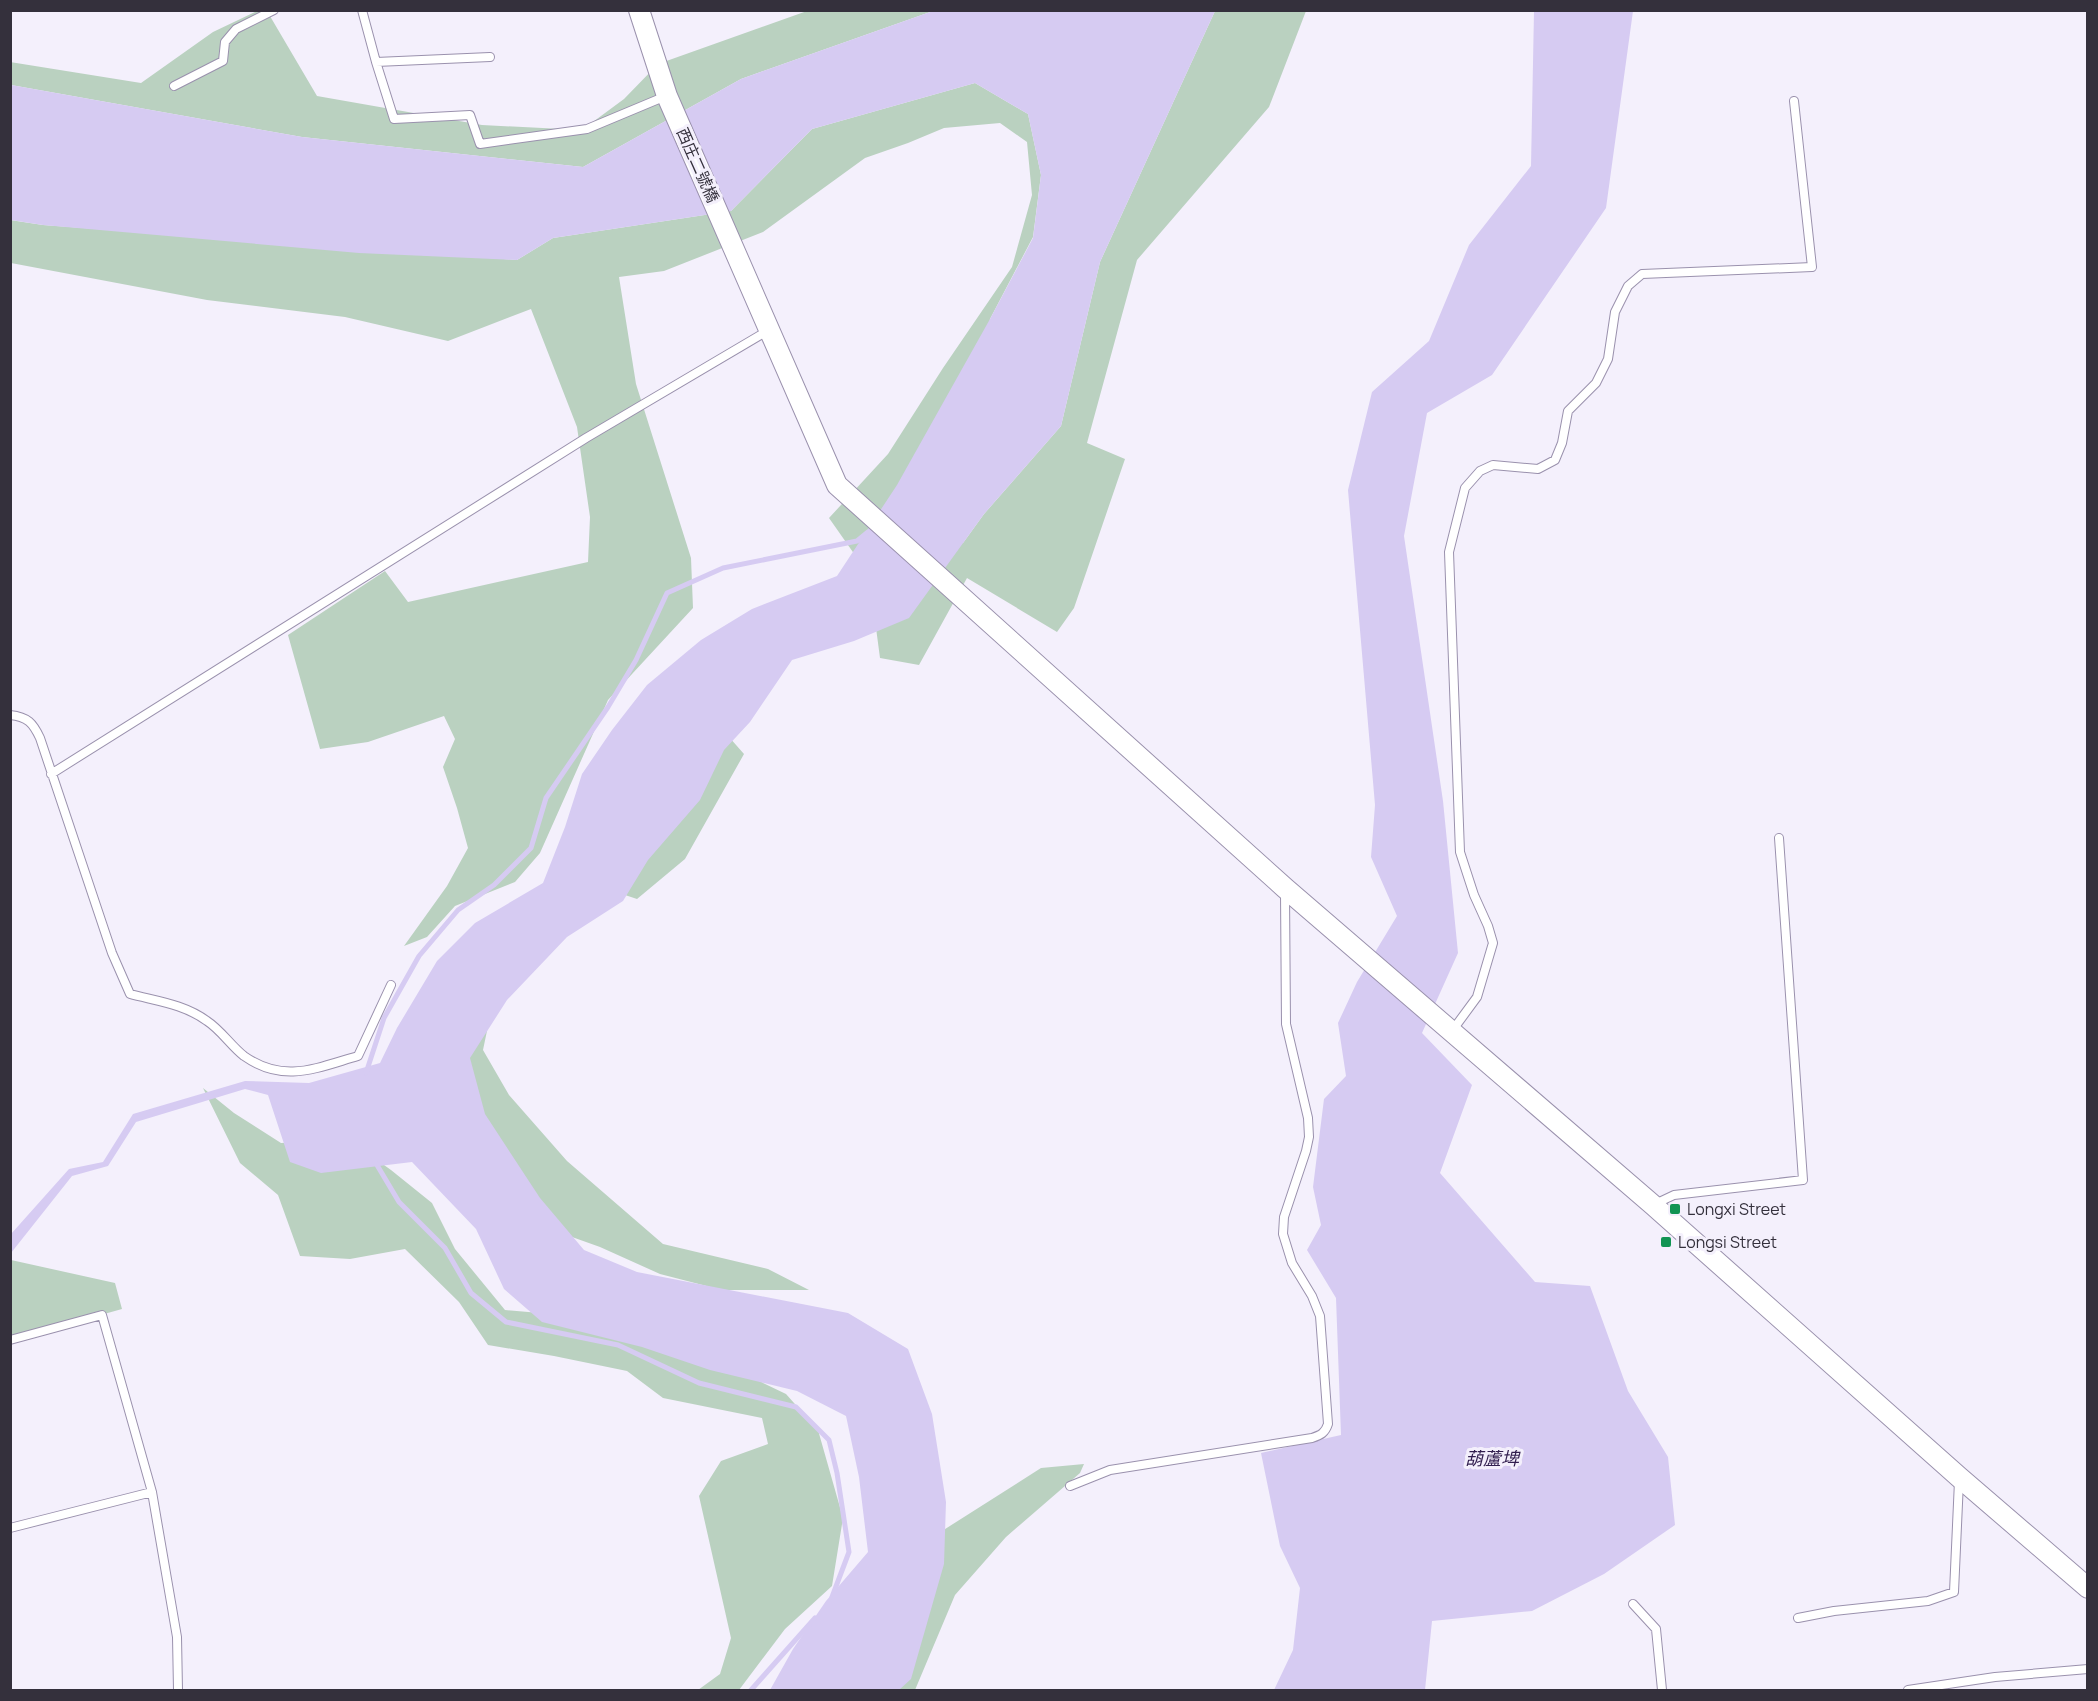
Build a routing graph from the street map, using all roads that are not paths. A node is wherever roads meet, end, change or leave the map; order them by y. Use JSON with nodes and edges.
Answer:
{"nodes":[{"id":1,"x":274,"y":10,"type":"edge"},
{"id":2,"x":362,"y":10,"type":"edge"},
{"id":3,"x":639,"y":10,"type":"edge"},
{"id":4,"x":490,"y":57,"type":"dead end"},
{"id":5,"x":376,"y":62,"type":"junction"},
{"id":6,"x":174,"y":86,"type":"dead end"},
{"id":7,"x":667,"y":96,"type":"junction"},
{"id":8,"x":1794,"y":101,"type":"dead end"},
{"id":9,"x":770,"y":330,"type":"junction"},
{"id":10,"x":10,"y":715,"type":"edge"},
{"id":11,"x":51,"y":774,"type":"junction"},
{"id":12,"x":1779,"y":838,"type":"dead end"},
{"id":13,"x":1285,"y":888,"type":"junction"},
{"id":14,"x":391,"y":985,"type":"dead end"},
{"id":15,"x":1451,"y":1032,"type":"junction"},
{"id":16,"x":1653,"y":1205,"type":"junction"},
{"id":17,"x":10,"y":1340,"type":"edge"},
{"id":18,"x":1959,"y":1477,"type":"junction"},
{"id":19,"x":1070,"y":1486,"type":"dead end"},
{"id":20,"x":152,"y":1492,"type":"junction"},
{"id":21,"x":10,"y":1528,"type":"edge"},
{"id":22,"x":2088,"y":1588,"type":"edge"},
{"id":23,"x":1633,"y":1604,"type":"dead end"},
{"id":24,"x":1798,"y":1618,"type":"dead end"},
{"id":25,"x":2088,"y":1669,"type":"edge"},
{"id":26,"x":178,"y":1690,"type":"edge"},
{"id":27,"x":1662,"y":1690,"type":"edge"},
{"id":28,"x":1908,"y":1690,"type":"edge"}],
"edges":[{"from":1,"to":6,"type":"lane"},
{"from":2,"to":5,"type":"lane"},
{"from":3,"to":7,"type":"street","name":"西庄二號橋"},
{"from":4,"to":5,"type":"lane"},
{"from":5,"to":7,"type":"lane"},
{"from":7,"to":9,"type":"street","name":"西庄二號橋"},
{"from":8,"to":15,"type":"lane"},
{"from":9,"to":11,"type":"lane"},
{"from":9,"to":13,"type":"street","name":"西庄二號橋"},
{"from":10,"to":11,"type":"lane"},
{"from":11,"to":14,"type":"lane"},
{"from":12,"to":16,"type":"lane"},
{"from":13,"to":15,"type":"street","name":"西庄二號橋"},
{"from":13,"to":19,"type":"lane"},
{"from":15,"to":16,"type":"street"},
{"from":16,"to":18,"type":"street"},
{"from":17,"to":20,"type":"lane"},
{"from":18,"to":22,"type":"street"},
{"from":18,"to":24,"type":"lane"},
{"from":20,"to":21,"type":"lane"},
{"from":20,"to":26,"type":"lane"},
{"from":23,"to":27,"type":"lane"},
{"from":25,"to":28,"type":"lane"}]}
